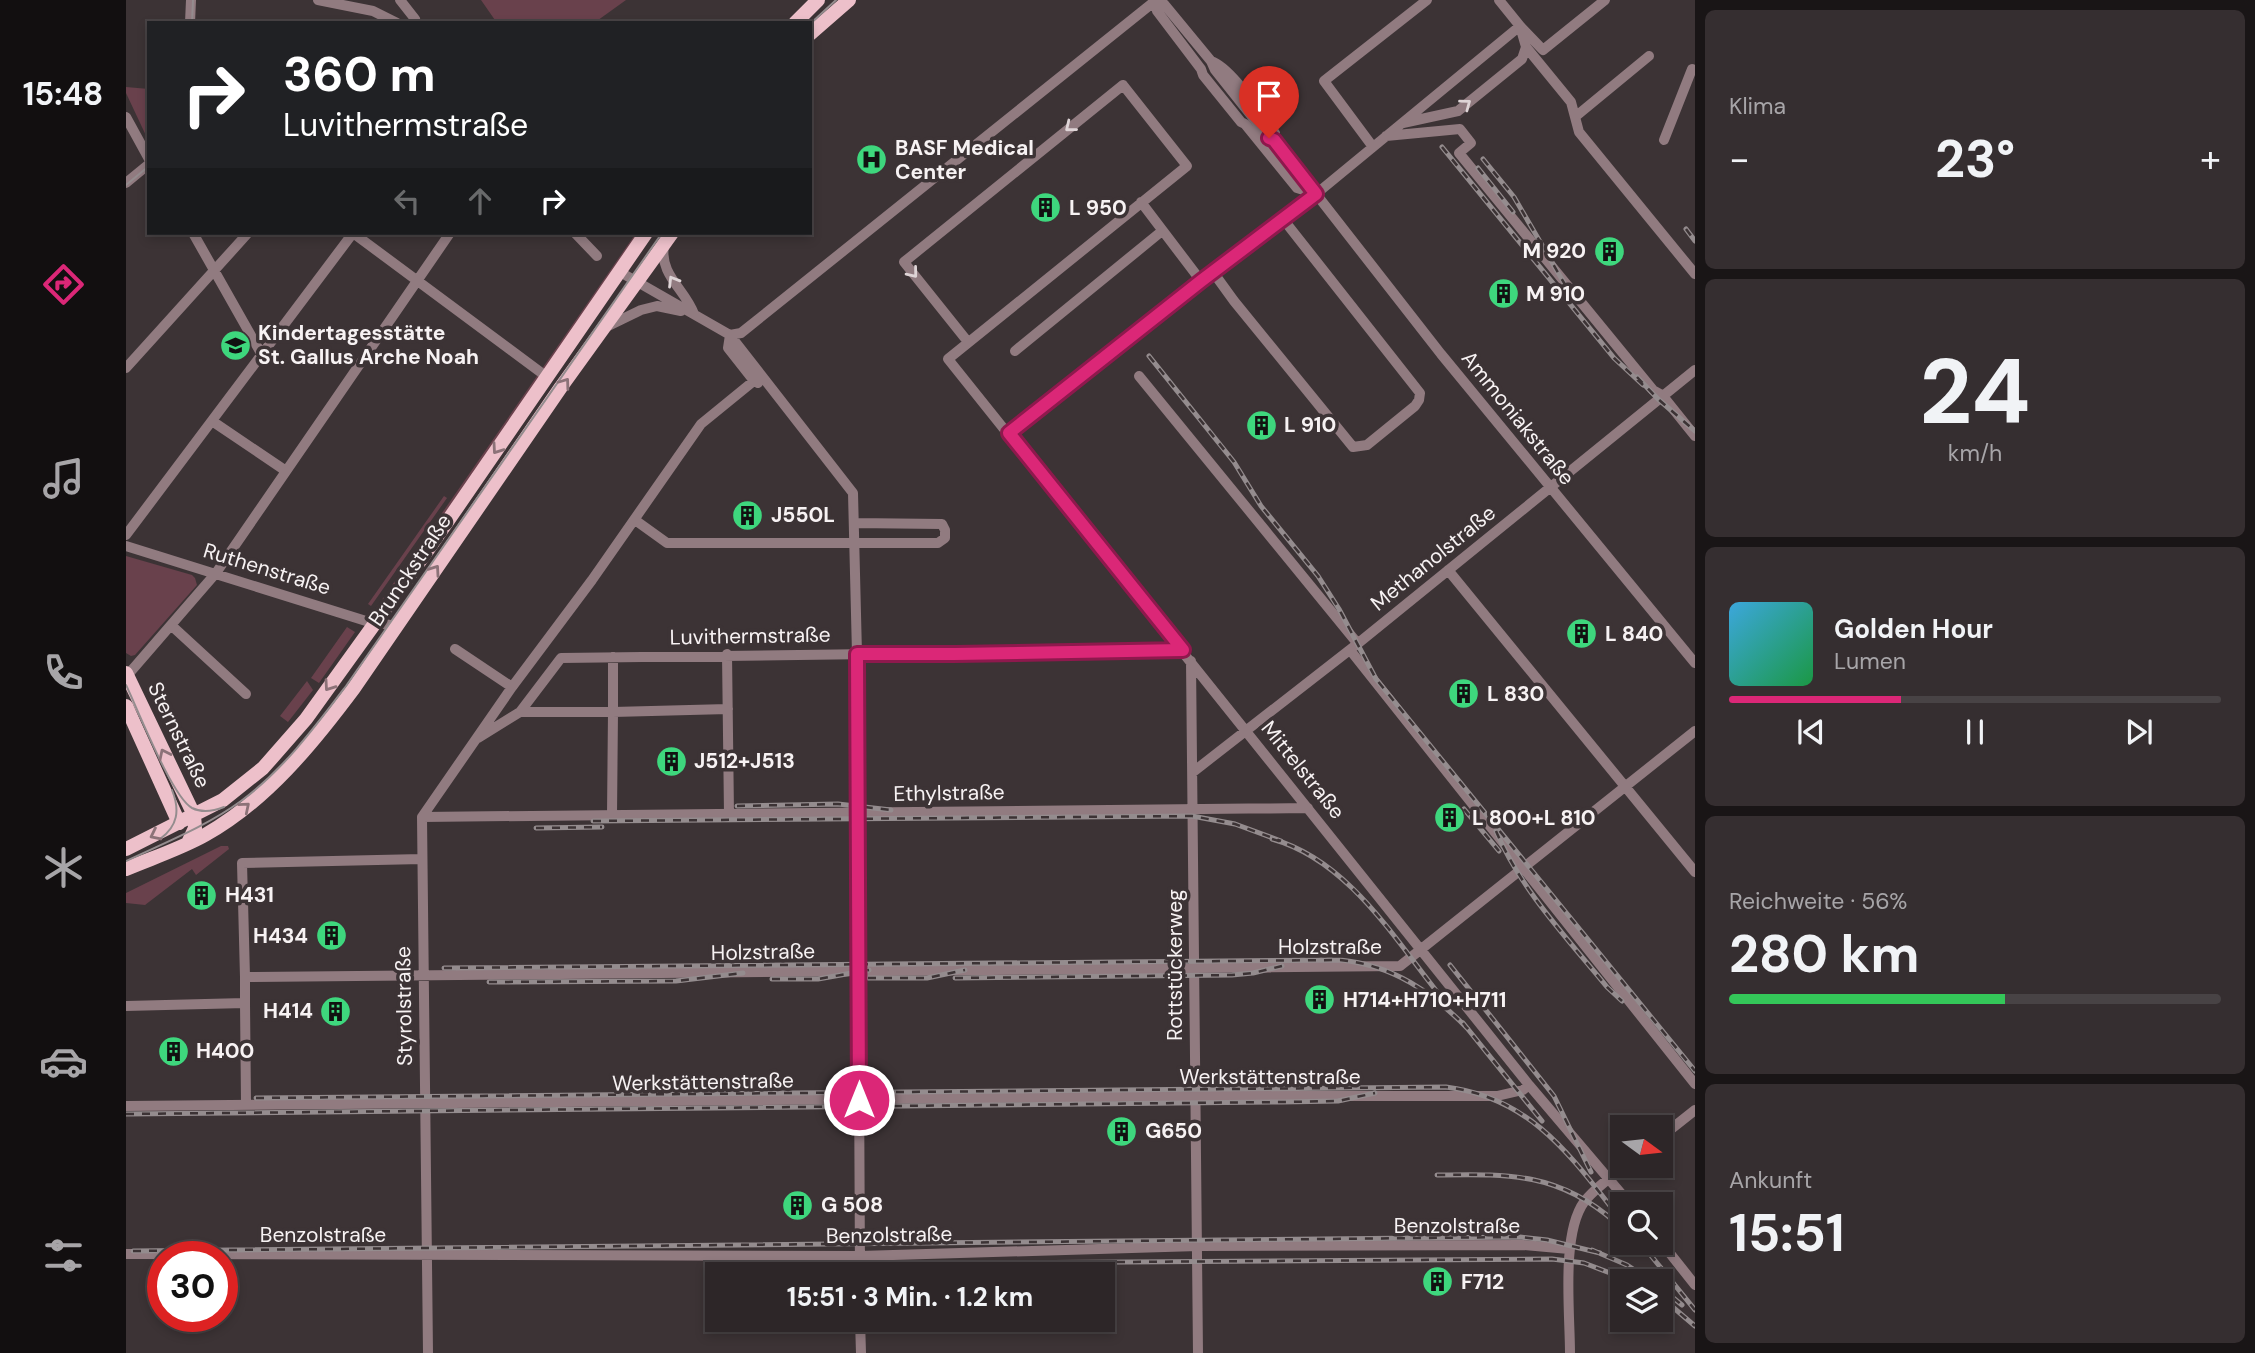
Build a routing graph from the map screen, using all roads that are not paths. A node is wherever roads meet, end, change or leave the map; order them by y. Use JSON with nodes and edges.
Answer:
{"nodes":[{"id":1,"x":191,"y":0,"type":"edge"},
{"id":2,"x":318,"y":0,"type":"edge"},
{"id":3,"x":400,"y":0,"type":"edge"},
{"id":4,"x":818,"y":0,"type":"edge"},
{"id":5,"x":849,"y":0,"type":"edge"},
{"id":6,"x":1427,"y":0,"type":"edge"},
{"id":7,"x":1499,"y":0,"type":"edge"},
{"id":8,"x":1605,"y":0,"type":"edge"},
{"id":9,"x":1154,"y":1,"type":"edge"},
{"id":10,"x":190,"y":21,"type":"edge"},
{"id":11,"x":393,"y":21,"type":"edge"},
{"id":12,"x":413,"y":21,"type":"edge"},
{"id":13,"x":797,"y":21,"type":"edge"},
{"id":14,"x":1520,"y":26,"type":"junction"},
{"id":15,"x":812,"y":32,"type":"edge"},
{"id":16,"x":1526,"y":47,"type":"junction"},
{"id":17,"x":1649,"y":56,"type":"dead end"},
{"id":18,"x":1211,"y":61,"type":"junction"},
{"id":19,"x":1694,"y":68,"type":"edge"},
{"id":20,"x":1201,"y":69,"type":"junction"},
{"id":21,"x":126,"y":117,"type":"edge"},
{"id":22,"x":1575,"y":117,"type":"junction"},
{"id":23,"x":1402,"y":123,"type":"junction"},
{"id":24,"x":1385,"y":136,"type":"junction"},
{"id":25,"x":1271,"y":139,"type":"junction"},
{"id":26,"x":1664,"y":140,"type":"dead end"},
{"id":27,"x":1373,"y":147,"type":"junction"},
{"id":28,"x":1268,"y":151,"type":"junction"},
{"id":29,"x":147,"y":157,"type":"edge"},
{"id":30,"x":147,"y":163,"type":"edge"},
{"id":31,"x":126,"y":183,"type":"edge"},
{"id":32,"x":1316,"y":194,"type":"junction"},
{"id":33,"x":1141,"y":202,"type":"junction"},
{"id":34,"x":1283,"y":219,"type":"junction"},
{"id":35,"x":1162,"y":231,"type":"junction"},
{"id":36,"x":194,"y":235,"type":"edge"},
{"id":37,"x":246,"y":235,"type":"edge"},
{"id":38,"x":449,"y":235,"type":"edge"},
{"id":39,"x":577,"y":235,"type":"edge"},
{"id":40,"x":645,"y":235,"type":"edge"},
{"id":41,"x":351,"y":237,"type":"edge"},
{"id":42,"x":668,"y":238,"type":"edge"},
{"id":43,"x":597,"y":256,"type":"dead end"},
{"id":44,"x":214,"y":269,"type":"junction"},
{"id":45,"x":620,"y":272,"type":"junction"},
{"id":46,"x":1213,"y":272,"type":"junction"},
{"id":47,"x":1695,"y":274,"type":"edge"},
{"id":48,"x":416,"y":280,"type":"junction"},
{"id":49,"x":1201,"y":281,"type":"junction"},
{"id":50,"x":638,"y":282,"type":"junction"},
{"id":51,"x":694,"y":314,"type":"junction"},
{"id":52,"x":604,"y":328,"type":"junction"},
{"id":53,"x":730,"y":335,"type":"junction"},
{"id":54,"x":968,"y":342,"type":"junction"},
{"id":55,"x":1015,"y":351,"type":"dead end"},
{"id":56,"x":261,"y":355,"type":"junction"},
{"id":57,"x":126,"y":368,"type":"edge"},
{"id":58,"x":1695,"y":370,"type":"edge"},
{"id":59,"x":1139,"y":376,"type":"dead end"},
{"id":60,"x":547,"y":377,"type":"junction"},
{"id":61,"x":757,"y":378,"type":"junction"},
{"id":62,"x":1662,"y":395,"type":"junction"},
{"id":63,"x":212,"y":421,"type":"junction"},
{"id":64,"x":1009,"y":433,"type":"junction"},
{"id":65,"x":1695,"y":436,"type":"edge"},
{"id":66,"x":286,"y":471,"type":"junction"},
{"id":67,"x":1550,"y":487,"type":"junction"},
{"id":68,"x":635,"y":520,"type":"junction"},
{"id":69,"x":854,"y":523,"type":"junction"},
{"id":70,"x":126,"y":535,"type":"edge"},
{"id":71,"x":855,"y":543,"type":"junction"},
{"id":72,"x":126,"y":546,"type":"edge"},
{"id":73,"x":1448,"y":570,"type":"junction"},
{"id":74,"x":216,"y":573,"type":"junction"},
{"id":75,"x":375,"y":623,"type":"junction"},
{"id":76,"x":172,"y":626,"type":"junction"},
{"id":77,"x":396,"y":626,"type":"junction"},
{"id":78,"x":1354,"y":647,"type":"junction"},
{"id":79,"x":455,"y":649,"type":"dead end"},
{"id":80,"x":1183,"y":650,"type":"junction"},
{"id":81,"x":727,"y":654,"type":"junction"},
{"id":82,"x":857,"y":654,"type":"junction"},
{"id":83,"x":613,"y":657,"type":"junction"},
{"id":84,"x":1191,"y":661,"type":"junction"},
{"id":85,"x":1695,"y":663,"type":"edge"},
{"id":86,"x":126,"y":675,"type":"edge"},
{"id":87,"x":512,"y":687,"type":"junction"},
{"id":88,"x":246,"y":694,"type":"dead end"},
{"id":89,"x":126,"y":706,"type":"edge"},
{"id":90,"x":728,"y":709,"type":"junction"},
{"id":91,"x":520,"y":712,"type":"junction"},
{"id":92,"x":613,"y":712,"type":"junction"},
{"id":93,"x":1695,"y":731,"type":"edge"},
{"id":94,"x":1246,"y":732,"type":"junction"},
{"id":95,"x":478,"y":738,"type":"junction"},
{"id":96,"x":1193,"y":772,"type":"junction"},
{"id":97,"x":1626,"y":786,"type":"junction"},
{"id":98,"x":1308,"y":808,"type":"junction"},
{"id":99,"x":1192,"y":809,"type":"junction"},
{"id":100,"x":729,"y":814,"type":"junction"},
{"id":101,"x":858,"y":814,"type":"junction"},
{"id":102,"x":194,"y":815,"type":"junction"},
{"id":103,"x":612,"y":815,"type":"junction"},
{"id":104,"x":422,"y":817,"type":"junction"},
{"id":105,"x":179,"y":823,"type":"junction"},
{"id":106,"x":188,"y":844,"type":"junction"},
{"id":107,"x":126,"y":849,"type":"edge"},
{"id":108,"x":422,"y":859,"type":"junction"},
{"id":109,"x":1524,"y":868,"type":"junction"},
{"id":110,"x":126,"y":869,"type":"edge"},
{"id":111,"x":1695,"y":872,"type":"edge"},
{"id":112,"x":1421,"y":948,"type":"junction"},
{"id":113,"x":1194,"y":967,"type":"junction"},
{"id":114,"x":859,"y":970,"type":"junction"},
{"id":115,"x":422,"y":975,"type":"junction"},
{"id":116,"x":244,"y":977,"type":"junction"},
{"id":117,"x":245,"y":1003,"type":"junction"},
{"id":118,"x":126,"y":1006,"type":"edge"},
{"id":119,"x":1695,"y":1084,"type":"edge"},
{"id":120,"x":1529,"y":1085,"type":"junction"},
{"id":121,"x":1195,"y":1096,"type":"junction"},
{"id":122,"x":859,"y":1100,"type":"junction"},
{"id":123,"x":246,"y":1104,"type":"junction"},
{"id":124,"x":426,"y":1104,"type":"junction"},
{"id":125,"x":126,"y":1106,"type":"edge"},
{"id":126,"x":1695,"y":1110,"type":"edge"},
{"id":127,"x":1673,"y":1127,"type":"edge"},
{"id":128,"x":1609,"y":1179,"type":"junction"},
{"id":129,"x":1620,"y":1192,"type":"edge"},
{"id":130,"x":1198,"y":1246,"type":"junction"},
{"id":131,"x":1569,"y":1249,"type":"junction"},
{"id":132,"x":126,"y":1254,"type":"edge"},
{"id":133,"x":426,"y":1255,"type":"junction"},
{"id":134,"x":1671,"y":1255,"type":"edge"},
{"id":135,"x":860,"y":1256,"type":"junction"},
{"id":136,"x":860,"y":1262,"type":"edge"},
{"id":137,"x":1695,"y":1285,"type":"edge"},
{"id":138,"x":860,"y":1332,"type":"edge"},
{"id":139,"x":428,"y":1353,"type":"edge"},
{"id":140,"x":861,"y":1353,"type":"edge"},
{"id":141,"x":1198,"y":1353,"type":"edge"},
{"id":142,"x":1570,"y":1353,"type":"edge"}],
"edges":[{"from":1,"to":10,"type":"street"},
{"from":2,"to":11,"type":"street"},
{"from":3,"to":12,"type":"street"},
{"from":4,"to":13,"type":"main road"},
{"from":5,"to":15,"type":"main road"},
{"from":6,"to":27,"type":"street"},
{"from":7,"to":14,"type":"street"},
{"from":8,"to":14,"type":"street"},
{"from":9,"to":18,"type":"street","name":"Ammoniakstraße"},
{"from":9,"to":20,"type":"street","name":"Ammoniakstraße"},
{"from":9,"to":53,"type":"street"},
{"from":14,"to":16,"type":"street"},
{"from":14,"to":23,"type":"street"},
{"from":16,"to":22,"type":"street"},
{"from":23,"to":16,"type":"street","one_way":true},
{"from":17,"to":22,"type":"street"},
{"from":18,"to":20,"type":"street"},
{"from":18,"to":25,"type":"street","name":"Ammoniakstraße"},
{"from":19,"to":26,"type":"street"},
{"from":20,"to":28,"type":"street","name":"Ammoniakstraße"},
{"from":21,"to":29,"type":"street"},
{"from":22,"to":47,"type":"street"},
{"from":23,"to":24,"type":"street"},
{"from":24,"to":27,"type":"street"},
{"from":24,"to":62,"type":"street"},
{"from":25,"to":28,"type":"street"},
{"from":25,"to":32,"type":"street","name":"Ammoniakstraße"},
{"from":27,"to":32,"type":"street"},
{"from":28,"to":32,"type":"street","name":"Ammoniakstraße"},
{"from":30,"to":31,"type":"street"},
{"from":32,"to":34,"type":"street"},
{"from":32,"to":67,"type":"street","name":"Ammoniakstraße"},
{"from":33,"to":35,"type":"street"},
{"from":33,"to":54,"type":"street"},
{"from":33,"to":54,"type":"street","one_way":true},
{"from":34,"to":46,"type":"street"},
{"from":34,"to":46,"type":"street"},
{"from":35,"to":49,"type":"street"},
{"from":35,"to":55,"type":"street"},
{"from":36,"to":44,"type":"street"},
{"from":37,"to":44,"type":"street"},
{"from":38,"to":48,"type":"street"},
{"from":39,"to":43,"type":"street"},
{"from":40,"to":45,"type":"main road","name":"Brunckstraße"},
{"from":41,"to":48,"type":"street"},
{"from":41,"to":56,"type":"street"},
{"from":42,"to":50,"type":"main road","name":"Brunckstraße"},
{"from":51,"to":42,"type":"street","one_way":true},
{"from":44,"to":56,"type":"street"},
{"from":44,"to":57,"type":"street"},
{"from":45,"to":50,"type":"street"},
{"from":45,"to":60,"type":"main road","name":"Brunckstraße"},
{"from":46,"to":49,"type":"street"},
{"from":48,"to":60,"type":"street"},
{"from":48,"to":66,"type":"street"},
{"from":49,"to":64,"type":"street"},
{"from":50,"to":51,"type":"street"},
{"from":50,"to":52,"type":"main road","name":"Brunckstraße"},
{"from":51,"to":52,"type":"street"},
{"from":51,"to":53,"type":"street"},
{"from":77,"to":52,"type":"main road","name":"Brunckstraße","one_way":true},
{"from":53,"to":61,"type":"street"},
{"from":54,"to":64,"type":"street","name":"Mittelstraße"},
{"from":56,"to":63,"type":"street"},
{"from":58,"to":62,"type":"street","name":"Methanolstraße"},
{"from":59,"to":78,"type":"street"},
{"from":60,"to":75,"type":"main road","name":"Brunckstraße","one_way":true},
{"from":61,"to":68,"type":"street"},
{"from":61,"to":69,"type":"street"},
{"from":62,"to":65,"type":"street"},
{"from":62,"to":67,"type":"street","name":"Methanolstraße"},
{"from":63,"to":66,"type":"street"},
{"from":63,"to":70,"type":"street"},
{"from":64,"to":80,"type":"street","name":"Mittelstraße"},
{"from":66,"to":74,"type":"street"},
{"from":67,"to":73,"type":"street","name":"Methanolstraße"},
{"from":67,"to":85,"type":"street","name":"Ammoniakstraße"},
{"from":68,"to":71,"type":"street"},
{"from":68,"to":87,"type":"street"},
{"from":69,"to":71,"type":"street"},
{"from":69,"to":71,"type":"street"},
{"from":71,"to":82,"type":"street"},
{"from":72,"to":74,"type":"street","name":"Ruthenstraße"},
{"from":73,"to":78,"type":"street","name":"Methanolstraße"},
{"from":73,"to":97,"type":"street"},
{"from":74,"to":75,"type":"street","name":"Ruthenstraße"},
{"from":74,"to":76,"type":"street"},
{"from":75,"to":77,"type":"street","name":"Ruthenstraße"},
{"from":75,"to":102,"type":"main road","name":"Brunckstraße","one_way":true},
{"from":76,"to":86,"type":"street"},
{"from":76,"to":88,"type":"street"},
{"from":106,"to":77,"type":"main road","name":"Brunckstraße","one_way":true},
{"from":78,"to":94,"type":"street","name":"Methanolstraße"},
{"from":78,"to":109,"type":"street"},
{"from":79,"to":87,"type":"street"},
{"from":80,"to":82,"type":"street","name":"Luvithermstraße"},
{"from":80,"to":84,"type":"street","name":"Mittelstraße"},
{"from":81,"to":82,"type":"street","name":"Luvithermstraße"},
{"from":81,"to":83,"type":"street","name":"Luvithermstraße"},
{"from":81,"to":90,"type":"street"},
{"from":82,"to":101,"type":"street"},
{"from":83,"to":91,"type":"street","name":"Luvithermstraße"},
{"from":83,"to":92,"type":"street"},
{"from":84,"to":94,"type":"street","name":"Mittelstraße"},
{"from":84,"to":96,"type":"street","name":"Rottstückerweg"},
{"from":102,"to":86,"type":"main road","name":"Sternstraße","one_way":true},
{"from":87,"to":95,"type":"street"},
{"from":89,"to":105,"type":"main road","name":"Sternstraße"},
{"from":90,"to":92,"type":"street"},
{"from":90,"to":100,"type":"street"},
{"from":91,"to":92,"type":"street"},
{"from":91,"to":95,"type":"street","name":"Luvithermstraße"},
{"from":92,"to":103,"type":"street"},
{"from":93,"to":97,"type":"street","name":"Holzstraße"},
{"from":94,"to":96,"type":"street","name":"Methanolstraße"},
{"from":94,"to":98,"type":"street","name":"Mittelstraße"},
{"from":95,"to":104,"type":"street"},
{"from":96,"to":99,"type":"street","name":"Rottstückerweg"},
{"from":97,"to":109,"type":"street","name":"Holzstraße"},
{"from":97,"to":111,"type":"street"},
{"from":98,"to":99,"type":"street","name":"Ethylstraße"},
{"from":98,"to":112,"type":"street","name":"Mittelstraße"},
{"from":99,"to":101,"type":"street","name":"Ethylstraße"},
{"from":99,"to":113,"type":"street","name":"Rottstückerweg"},
{"from":100,"to":101,"type":"street","name":"Ethylstraße"},
{"from":100,"to":103,"type":"street","name":"Ethylstraße"},
{"from":101,"to":114,"type":"street"},
{"from":102,"to":105,"type":"main road","name":"Brunckstraße"},
{"from":102,"to":106,"type":"main road"},
{"from":103,"to":104,"type":"street","name":"Ethylstraße"},
{"from":104,"to":108,"type":"street","name":"Styrolstraße"},
{"from":105,"to":107,"type":"main road","name":"Brunckstraße","one_way":true},
{"from":106,"to":110,"type":"main road","name":"Brunckstraße"},
{"from":108,"to":115,"type":"street","name":"Styrolstraße"},
{"from":108,"to":116,"type":"street"},
{"from":109,"to":112,"type":"street","name":"Holzstraße"},
{"from":109,"to":119,"type":"street"},
{"from":112,"to":113,"type":"street","name":"Holzstraße"},
{"from":112,"to":120,"type":"street","name":"Mittelstraße"},
{"from":113,"to":114,"type":"street","name":"Holzstraße"},
{"from":113,"to":121,"type":"street","name":"Rottstückerweg"},
{"from":114,"to":115,"type":"street","name":"Holzstraße"},
{"from":114,"to":122,"type":"street"},
{"from":115,"to":116,"type":"street","name":"Holzstraße"},
{"from":115,"to":124,"type":"street","name":"Styrolstraße"},
{"from":116,"to":117,"type":"street"},
{"from":117,"to":118,"type":"street"},
{"from":117,"to":123,"type":"street"},
{"from":120,"to":121,"type":"street","name":"Werkstättenstraße"},
{"from":120,"to":128,"type":"street","name":"Mittelstraße"},
{"from":121,"to":122,"type":"street","name":"Werkstättenstraße"},
{"from":121,"to":130,"type":"street","name":"Rottstückerweg"},
{"from":122,"to":124,"type":"street","name":"Werkstättenstraße"},
{"from":122,"to":135,"type":"street"},
{"from":123,"to":124,"type":"street","name":"Werkstättenstraße"},
{"from":123,"to":125,"type":"street","name":"Werkstättenstraße"},
{"from":124,"to":133,"type":"street","name":"Styrolstraße"},
{"from":126,"to":127,"type":"street"},
{"from":128,"to":129,"type":"street","name":"Mittelstraße"},
{"from":128,"to":131,"type":"street"},
{"from":130,"to":131,"type":"street","name":"Benzolstraße"},
{"from":130,"to":135,"type":"street","name":"Benzolstraße"},
{"from":130,"to":141,"type":"street","name":"Rottstückerweg"},
{"from":131,"to":142,"type":"street"},
{"from":132,"to":133,"type":"street","name":"Benzolstraße"},
{"from":133,"to":135,"type":"street","name":"Benzolstraße"},
{"from":133,"to":139,"type":"street","name":"Styrolstraße"},
{"from":134,"to":137,"type":"street"},
{"from":135,"to":136,"type":"street"},
{"from":138,"to":140,"type":"street"}]}
